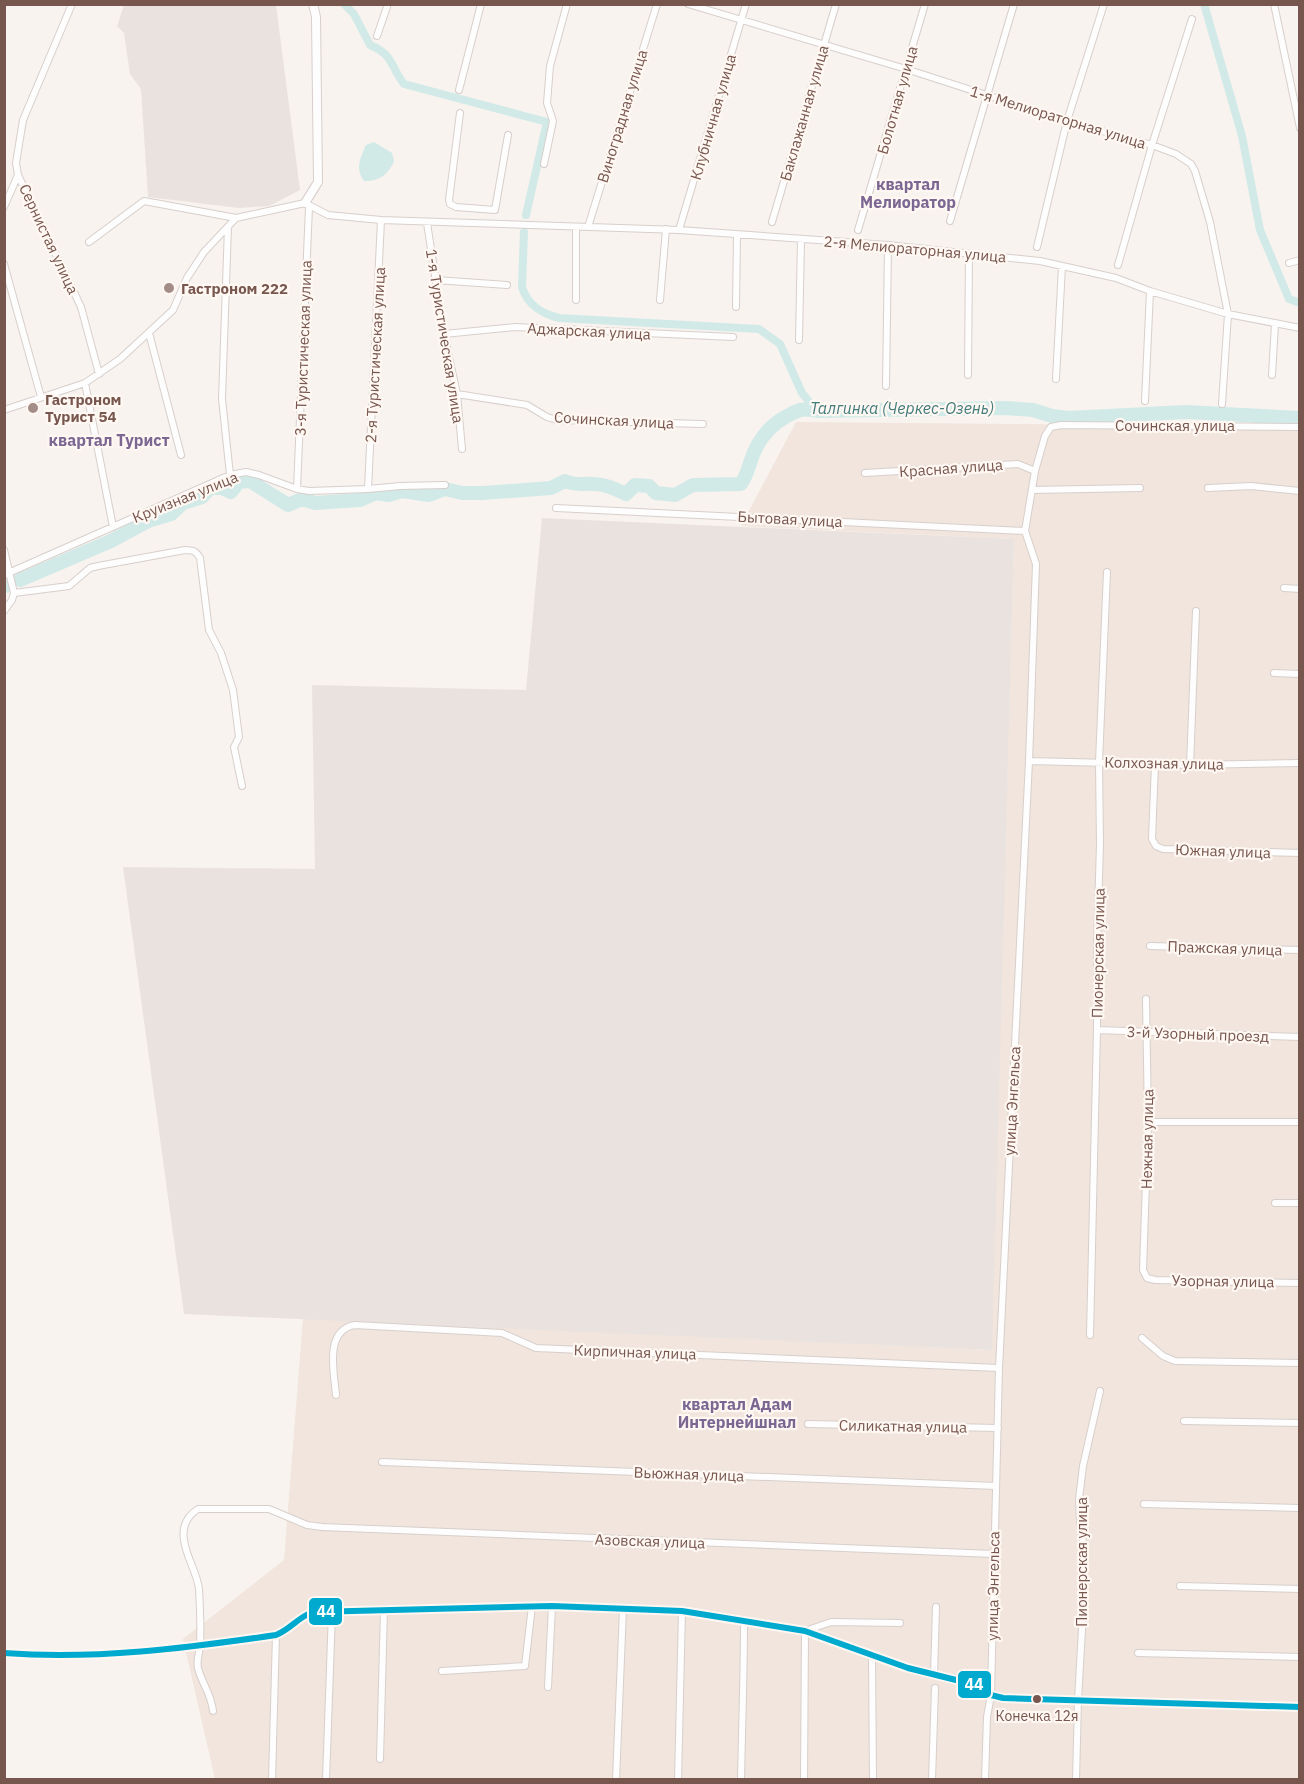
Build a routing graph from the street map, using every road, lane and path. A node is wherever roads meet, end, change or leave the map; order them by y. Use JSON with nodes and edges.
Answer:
{"nodes":[{"id":1,"x":72,"y":4,"type":"edge"},
{"id":2,"x":313,"y":4,"type":"edge"},
{"id":3,"x":388,"y":4,"type":"edge"},
{"id":4,"x":481,"y":4,"type":"edge"},
{"id":5,"x":567,"y":4,"type":"edge"},
{"id":6,"x":657,"y":4,"type":"edge"},
{"id":7,"x":688,"y":4,"type":"edge"},
{"id":8,"x":746,"y":4,"type":"edge"},
{"id":9,"x":836,"y":4,"type":"edge"},
{"id":10,"x":925,"y":4,"type":"edge"},
{"id":11,"x":1014,"y":4,"type":"edge"},
{"id":12,"x":1104,"y":4,"type":"edge"},
{"id":13,"x":1274,"y":4,"type":"edge"},
{"id":14,"x":1192,"y":19,"type":"dead end"},
{"id":15,"x":741,"y":21,"type":"junction"},
{"id":16,"x":377,"y":36,"type":"dead end"},
{"id":17,"x":824,"y":44,"type":"junction"},
{"id":18,"x":906,"y":69,"type":"junction"},
{"id":19,"x":459,"y":90,"type":"dead end"},
{"id":20,"x":987,"y":96,"type":"junction"},
{"id":21,"x":460,"y":113,"type":"dead end"},
{"id":22,"x":1067,"y":121,"type":"junction"},
{"id":23,"x":1299,"y":128,"type":"edge"},
{"id":24,"x":508,"y":135,"type":"dead end"},
{"id":25,"x":1152,"y":145,"type":"junction"},
{"id":26,"x":544,"y":164,"type":"dead end"},
{"id":27,"x":18,"y":175,"type":"junction"},
{"id":28,"x":307,"y":205,"type":"junction"},
{"id":29,"x":4,"y":207,"type":"edge"},
{"id":30,"x":495,"y":210,"type":"junction"},
{"id":31,"x":236,"y":218,"type":"junction"},
{"id":32,"x":381,"y":220,"type":"junction"},
{"id":33,"x":950,"y":221,"type":"dead end"},
{"id":34,"x":772,"y":222,"type":"dead end"},
{"id":35,"x":427,"y":223,"type":"junction"},
{"id":36,"x":494,"y":223,"type":"junction"},
{"id":37,"x":228,"y":226,"type":"junction"},
{"id":38,"x":576,"y":226,"type":"junction"},
{"id":39,"x":588,"y":227,"type":"junction"},
{"id":40,"x":666,"y":230,"type":"junction"},
{"id":41,"x":679,"y":230,"type":"junction"},
{"id":42,"x":858,"y":230,"type":"dead end"},
{"id":43,"x":737,"y":235,"type":"junction"},
{"id":44,"x":801,"y":239,"type":"junction"},
{"id":45,"x":89,"y":242,"type":"dead end"},
{"id":46,"x":888,"y":245,"type":"junction"},
{"id":47,"x":1037,"y":247,"type":"dead end"},
{"id":48,"x":969,"y":254,"type":"junction"},
{"id":49,"x":1299,"y":260,"type":"edge"},
{"id":50,"x":1289,"y":263,"type":"dead end"},
{"id":51,"x":4,"y":264,"type":"edge"},
{"id":52,"x":1118,"y":265,"type":"dead end"},
{"id":53,"x":1062,"y":266,"type":"junction"},
{"id":54,"x":436,"y":280,"type":"junction"},
{"id":55,"x":507,"y":285,"type":"dead end"},
{"id":56,"x":1150,"y":291,"type":"junction"},
{"id":57,"x":576,"y":300,"type":"dead end"},
{"id":58,"x":660,"y":300,"type":"dead end"},
{"id":59,"x":736,"y":307,"type":"dead end"},
{"id":60,"x":1228,"y":314,"type":"junction"},
{"id":61,"x":1275,"y":324,"type":"junction"},
{"id":62,"x":1299,"y":328,"type":"edge"},
{"id":63,"x":149,"y":333,"type":"junction"},
{"id":64,"x":444,"y":334,"type":"junction"},
{"id":65,"x":733,"y":337,"type":"dead end"},
{"id":66,"x":799,"y":340,"type":"dead end"},
{"id":67,"x":99,"y":374,"type":"junction"},
{"id":68,"x":968,"y":375,"type":"dead end"},
{"id":69,"x":1272,"y":375,"type":"dead end"},
{"id":70,"x":1056,"y":379,"type":"dead end"},
{"id":71,"x":85,"y":383,"type":"junction"},
{"id":72,"x":886,"y":386,"type":"dead end"},
{"id":73,"x":457,"y":394,"type":"junction"},
{"id":74,"x":41,"y":397,"type":"junction"},
{"id":75,"x":1145,"y":401,"type":"dead end"},
{"id":76,"x":1222,"y":404,"type":"dead end"},
{"id":77,"x":4,"y":410,"type":"edge"},
{"id":78,"x":703,"y":424,"type":"dead end"},
{"id":79,"x":1051,"y":427,"type":"joint"},
{"id":80,"x":1299,"y":427,"type":"edge"},
{"id":81,"x":462,"y":449,"type":"dead end"},
{"id":82,"x":181,"y":455,"type":"dead end"},
{"id":83,"x":1035,"y":471,"type":"junction"},
{"id":84,"x":865,"y":473,"type":"dead end"},
{"id":85,"x":230,"y":475,"type":"junction"},
{"id":86,"x":445,"y":485,"type":"dead end"},
{"id":87,"x":1140,"y":488,"type":"dead end"},
{"id":88,"x":1208,"y":488,"type":"dead end"},
{"id":89,"x":297,"y":489,"type":"junction"},
{"id":90,"x":368,"y":489,"type":"junction"},
{"id":91,"x":1032,"y":490,"type":"junction"},
{"id":92,"x":1299,"y":491,"type":"edge"},
{"id":93,"x":556,"y":508,"type":"dead end"},
{"id":94,"x":113,"y":527,"type":"junction"},
{"id":95,"x":1025,"y":531,"type":"junction"},
{"id":96,"x":4,"y":550,"type":"edge"},
{"id":97,"x":1107,"y":572,"type":"dead end"},
{"id":98,"x":7,"y":574,"type":"edge"},
{"id":99,"x":1284,"y":588,"type":"dead end"},
{"id":100,"x":1299,"y":589,"type":"edge"},
{"id":101,"x":14,"y":593,"type":"junction"},
{"id":102,"x":4,"y":611,"type":"edge"},
{"id":103,"x":1196,"y":611,"type":"dead end"},
{"id":104,"x":1274,"y":673,"type":"dead end"},
{"id":105,"x":1299,"y":674,"type":"edge"},
{"id":106,"x":1029,"y":761,"type":"junction"},
{"id":107,"x":1099,"y":762,"type":"junction"},
{"id":108,"x":1299,"y":763,"type":"edge"},
{"id":109,"x":1155,"y":764,"type":"junction"},
{"id":110,"x":1190,"y":765,"type":"junction"},
{"id":111,"x":242,"y":786,"type":"dead end"},
{"id":112,"x":1299,"y":853,"type":"edge"},
{"id":113,"x":1150,"y":946,"type":"dead end"},
{"id":114,"x":1299,"y":950,"type":"edge"},
{"id":115,"x":1146,"y":999,"type":"dead end"},
{"id":116,"x":1097,"y":1030,"type":"junction"},
{"id":117,"x":1146,"y":1032,"type":"junction"},
{"id":118,"x":1299,"y":1037,"type":"edge"},
{"id":119,"x":1148,"y":1122,"type":"junction"},
{"id":120,"x":1299,"y":1122,"type":"edge"},
{"id":121,"x":1275,"y":1203,"type":"dead end"},
{"id":122,"x":1299,"y":1203,"type":"edge"},
{"id":123,"x":1147,"y":1278,"type":"joint"},
{"id":124,"x":1299,"y":1283,"type":"edge"},
{"id":125,"x":1090,"y":1335,"type":"dead end"},
{"id":126,"x":1142,"y":1338,"type":"dead end"},
{"id":127,"x":1299,"y":1363,"type":"edge"},
{"id":128,"x":999,"y":1368,"type":"junction"},
{"id":129,"x":1100,"y":1391,"type":"dead end"},
{"id":130,"x":336,"y":1395,"type":"dead end"},
{"id":131,"x":1184,"y":1421,"type":"dead end"},
{"id":132,"x":1299,"y":1423,"type":"edge"},
{"id":133,"x":808,"y":1424,"type":"dead end"},
{"id":134,"x":998,"y":1428,"type":"junction"},
{"id":135,"x":382,"y":1462,"type":"dead end"},
{"id":136,"x":996,"y":1486,"type":"junction"},
{"id":137,"x":1144,"y":1504,"type":"dead end"},
{"id":138,"x":1299,"y":1508,"type":"edge"},
{"id":139,"x":994,"y":1554,"type":"junction"},
{"id":140,"x":1180,"y":1586,"type":"dead end"},
{"id":141,"x":1299,"y":1589,"type":"edge"},
{"id":142,"x":552,"y":1605,"type":"junction"},
{"id":143,"x":532,"y":1606,"type":"junction"},
{"id":144,"x":936,"y":1607,"type":"dead end"},
{"id":145,"x":384,"y":1609,"type":"junction"},
{"id":146,"x":623,"y":1609,"type":"junction"},
{"id":147,"x":682,"y":1611,"type":"junction"},
{"id":148,"x":332,"y":1612,"type":"junction"},
{"id":149,"x":744,"y":1621,"type":"junction"},
{"id":150,"x":900,"y":1623,"type":"dead end"},
{"id":151,"x":805,"y":1631,"type":"junction"},
{"id":152,"x":276,"y":1635,"type":"junction"},
{"id":153,"x":200,"y":1646,"type":"junction"},
{"id":154,"x":4,"y":1653,"type":"edge"},
{"id":155,"x":1138,"y":1653,"type":"dead end"},
{"id":156,"x":872,"y":1655,"type":"junction"},
{"id":157,"x":1299,"y":1657,"type":"edge"},
{"id":158,"x":442,"y":1671,"type":"dead end"},
{"id":159,"x":934,"y":1675,"type":"junction"},
{"id":160,"x":548,"y":1687,"type":"dead end"},
{"id":161,"x":935,"y":1688,"type":"dead end"},
{"id":162,"x":991,"y":1695,"type":"junction"},
{"id":163,"x":1077,"y":1700,"type":"junction"},
{"id":164,"x":1299,"y":1707,"type":"edge"},
{"id":165,"x":213,"y":1711,"type":"dead end"},
{"id":166,"x":380,"y":1758,"type":"dead end"},
{"id":167,"x":272,"y":1779,"type":"edge"},
{"id":168,"x":326,"y":1779,"type":"edge"},
{"id":169,"x":616,"y":1779,"type":"edge"},
{"id":170,"x":678,"y":1779,"type":"edge"},
{"id":171,"x":741,"y":1779,"type":"edge"},
{"id":172,"x":804,"y":1779,"type":"edge"},
{"id":173,"x":873,"y":1779,"type":"edge"},
{"id":174,"x":932,"y":1779,"type":"edge"},
{"id":175,"x":985,"y":1779,"type":"edge"},
{"id":176,"x":1076,"y":1779,"type":"edge"}],
"edges":[{"from":1,"to":27,"type":"street","name":"Сернистая улица"},
{"from":2,"to":28,"type":"street"},
{"from":3,"to":16,"type":"street"},
{"from":4,"to":19,"type":"street"},
{"from":5,"to":26,"type":"street"},
{"from":6,"to":39,"type":"street","name":"Виноградная улица"},
{"from":7,"to":15,"type":"street","name":"1-я Мелиораторная улица"},
{"from":8,"to":15,"type":"street","name":"Клубничная улица"},
{"from":9,"to":17,"type":"street","name":"Баклажанная улица"},
{"from":10,"to":18,"type":"street","name":"Болотная улица"},
{"from":11,"to":20,"type":"street"},
{"from":12,"to":22,"type":"street"},
{"from":13,"to":23,"type":"street"},
{"from":14,"to":25,"type":"street"},
{"from":15,"to":17,"type":"street","name":"1-я Мелиораторная улица"},
{"from":15,"to":41,"type":"street","name":"Клубничная улица"},
{"from":17,"to":18,"type":"street","name":"1-я Мелиораторная улица"},
{"from":17,"to":34,"type":"street","name":"Баклажанная улица"},
{"from":18,"to":20,"type":"street","name":"1-я Мелиораторная улица"},
{"from":18,"to":42,"type":"street","name":"Болотная улица"},
{"from":20,"to":22,"type":"street","name":"1-я Мелиораторная улица"},
{"from":20,"to":33,"type":"street"},
{"from":21,"to":30,"type":"street"},
{"from":22,"to":25,"type":"street","name":"1-я Мелиораторная улица"},
{"from":22,"to":47,"type":"street"},
{"from":24,"to":30,"type":"street"},
{"from":25,"to":52,"type":"street"},
{"from":25,"to":60,"type":"street","name":"1-я Мелиораторная улица"},
{"from":27,"to":29,"type":"street"},
{"from":27,"to":67,"type":"street","name":"Сернистая улица"},
{"from":28,"to":31,"type":"street"},
{"from":28,"to":32,"type":"street","name":"2-я Мелиораторная улица"},
{"from":28,"to":89,"type":"street","name":"3-я Туристическая улица"},
{"from":30,"to":36,"type":"street"},
{"from":31,"to":37,"type":"street"},
{"from":31,"to":45,"type":"street"},
{"from":32,"to":35,"type":"street","name":"2-я Мелиораторная улица"},
{"from":32,"to":90,"type":"street","name":"2-я Туристическая улица"},
{"from":35,"to":36,"type":"street","name":"2-я Мелиораторная улица"},
{"from":35,"to":54,"type":"street","name":"1-я Туристическая улица"},
{"from":36,"to":38,"type":"street","name":"2-я Мелиораторная улица"},
{"from":37,"to":63,"type":"street"},
{"from":37,"to":85,"type":"street"},
{"from":38,"to":39,"type":"street","name":"2-я Мелиораторная улица"},
{"from":38,"to":57,"type":"street"},
{"from":39,"to":40,"type":"street","name":"2-я Мелиораторная улица"},
{"from":40,"to":41,"type":"street","name":"2-я Мелиораторная улица"},
{"from":40,"to":58,"type":"street"},
{"from":41,"to":43,"type":"street","name":"2-я Мелиораторная улица"},
{"from":43,"to":44,"type":"street","name":"2-я Мелиораторная улица"},
{"from":43,"to":59,"type":"street"},
{"from":44,"to":46,"type":"street","name":"2-я Мелиораторная улица"},
{"from":44,"to":66,"type":"street"},
{"from":46,"to":48,"type":"street","name":"2-я Мелиораторная улица"},
{"from":46,"to":72,"type":"street"},
{"from":48,"to":53,"type":"street","name":"2-я Мелиораторная улица"},
{"from":48,"to":68,"type":"street"},
{"from":49,"to":50,"type":"street"},
{"from":51,"to":74,"type":"street"},
{"from":53,"to":56,"type":"street","name":"2-я Мелиораторная улица"},
{"from":53,"to":70,"type":"street"},
{"from":54,"to":55,"type":"street"},
{"from":54,"to":64,"type":"street","name":"1-я Туристическая улица"},
{"from":56,"to":60,"type":"street","name":"2-я Мелиораторная улица"},
{"from":56,"to":75,"type":"street"},
{"from":60,"to":61,"type":"street","name":"2-я Мелиораторная улица"},
{"from":60,"to":76,"type":"street","name":"1-я Мелиораторная улица"},
{"from":61,"to":62,"type":"street","name":"2-я Мелиораторная улица"},
{"from":61,"to":69,"type":"street"},
{"from":63,"to":67,"type":"street"},
{"from":63,"to":82,"type":"street"},
{"from":64,"to":65,"type":"street","name":"Аджарская улица"},
{"from":64,"to":73,"type":"street","name":"1-я Туристическая улица"},
{"from":67,"to":71,"type":"street"},
{"from":71,"to":74,"type":"street"},
{"from":71,"to":94,"type":"street"},
{"from":73,"to":78,"type":"street","name":"Сочинская улица"},
{"from":73,"to":81,"type":"street","name":"1-я Туристическая улица"},
{"from":74,"to":77,"type":"street"},
{"from":79,"to":80,"type":"street","name":"Сочинская улица"},
{"from":79,"to":83,"type":"street","name":"улица Энгельса"},
{"from":83,"to":84,"type":"street","name":"Красная улица"},
{"from":83,"to":91,"type":"street","name":"улица Энгельса"},
{"from":85,"to":89,"type":"street","name":"Круизная улица"},
{"from":85,"to":94,"type":"street","name":"Круизная улица"},
{"from":86,"to":90,"type":"street","name":"Круизная улица"},
{"from":87,"to":91,"type":"street"},
{"from":88,"to":92,"type":"street"},
{"from":89,"to":90,"type":"street","name":"Круизная улица"},
{"from":91,"to":95,"type":"street","name":"улица Энгельса"},
{"from":93,"to":95,"type":"street","name":"Бытовая улица"},
{"from":94,"to":98,"type":"street","name":"Круизная улица"},
{"from":95,"to":106,"type":"street","name":"улица Энгельса"},
{"from":96,"to":98,"type":"street"},
{"from":97,"to":107,"type":"street","name":"Пионерская улица"},
{"from":98,"to":101,"type":"street"},
{"from":99,"to":100,"type":"street"},
{"from":101,"to":102,"type":"street"},
{"from":101,"to":111,"type":"street"},
{"from":103,"to":110,"type":"street"},
{"from":104,"to":105,"type":"street"},
{"from":106,"to":107,"type":"street","name":"Колхозная улица"},
{"from":106,"to":128,"type":"street","name":"улица Энгельса"},
{"from":107,"to":109,"type":"street","name":"Колхозная улица"},
{"from":107,"to":116,"type":"street","name":"Пионерская улица"},
{"from":108,"to":110,"type":"street","name":"Колхозная улица"},
{"from":109,"to":110,"type":"street","name":"Колхозная улица"},
{"from":109,"to":112,"type":"street","name":"Южная улица"},
{"from":113,"to":114,"type":"street","name":"Пражская улица"},
{"from":115,"to":117,"type":"street","name":"Нежная улица"},
{"from":116,"to":117,"type":"street","name":"3-й Узорный проезд"},
{"from":116,"to":125,"type":"street","name":"Пионерская улица"},
{"from":117,"to":118,"type":"street","name":"3-й Узорный проезд"},
{"from":117,"to":119,"type":"street","name":"Нежная улица"},
{"from":119,"to":120,"type":"street"},
{"from":119,"to":123,"type":"street","name":"Нежная улица"},
{"from":121,"to":122,"type":"street"},
{"from":123,"to":124,"type":"street","name":"Узорная улица"},
{"from":126,"to":127,"type":"street"},
{"from":128,"to":130,"type":"street","name":"Кирпичная улица"},
{"from":128,"to":134,"type":"street","name":"улица Энгельса"},
{"from":129,"to":163,"type":"street","name":"Пионерская улица"},
{"from":131,"to":132,"type":"street"},
{"from":133,"to":134,"type":"street","name":"Силикатная улица"},
{"from":134,"to":136,"type":"street","name":"улица Энгельса"},
{"from":135,"to":136,"type":"street","name":"Вьюжная улица"},
{"from":136,"to":139,"type":"street","name":"улица Энгельса"},
{"from":137,"to":138,"type":"street"},
{"from":139,"to":153,"type":"street","name":"Азовская улица"},
{"from":139,"to":162,"type":"street","name":"улица Энгельса"},
{"from":140,"to":141,"type":"street"},
{"from":142,"to":143,"type":"street"},
{"from":142,"to":146,"type":"street"},
{"from":142,"to":160,"type":"street"},
{"from":143,"to":145,"type":"street"},
{"from":143,"to":158,"type":"street"},
{"from":144,"to":159,"type":"street"},
{"from":145,"to":148,"type":"street"},
{"from":145,"to":166,"type":"street"},
{"from":146,"to":147,"type":"street"},
{"from":146,"to":169,"type":"street"},
{"from":147,"to":149,"type":"street"},
{"from":147,"to":170,"type":"street"},
{"from":148,"to":152,"type":"street"},
{"from":148,"to":168,"type":"street"},
{"from":149,"to":151,"type":"street"},
{"from":149,"to":171,"type":"street"},
{"from":150,"to":151,"type":"street"},
{"from":151,"to":156,"type":"street"},
{"from":151,"to":172,"type":"street"},
{"from":152,"to":153,"type":"street"},
{"from":152,"to":167,"type":"street"},
{"from":153,"to":154,"type":"street"},
{"from":153,"to":165,"type":"street"},
{"from":155,"to":157,"type":"street"},
{"from":156,"to":159,"type":"street"},
{"from":156,"to":173,"type":"street"},
{"from":159,"to":162,"type":"street"},
{"from":161,"to":174,"type":"street"},
{"from":162,"to":163,"type":"street"},
{"from":162,"to":175,"type":"street","name":"улица Энгельса"},
{"from":163,"to":164,"type":"street"},
{"from":163,"to":176,"type":"street","name":"Пионерская улица"}]}
